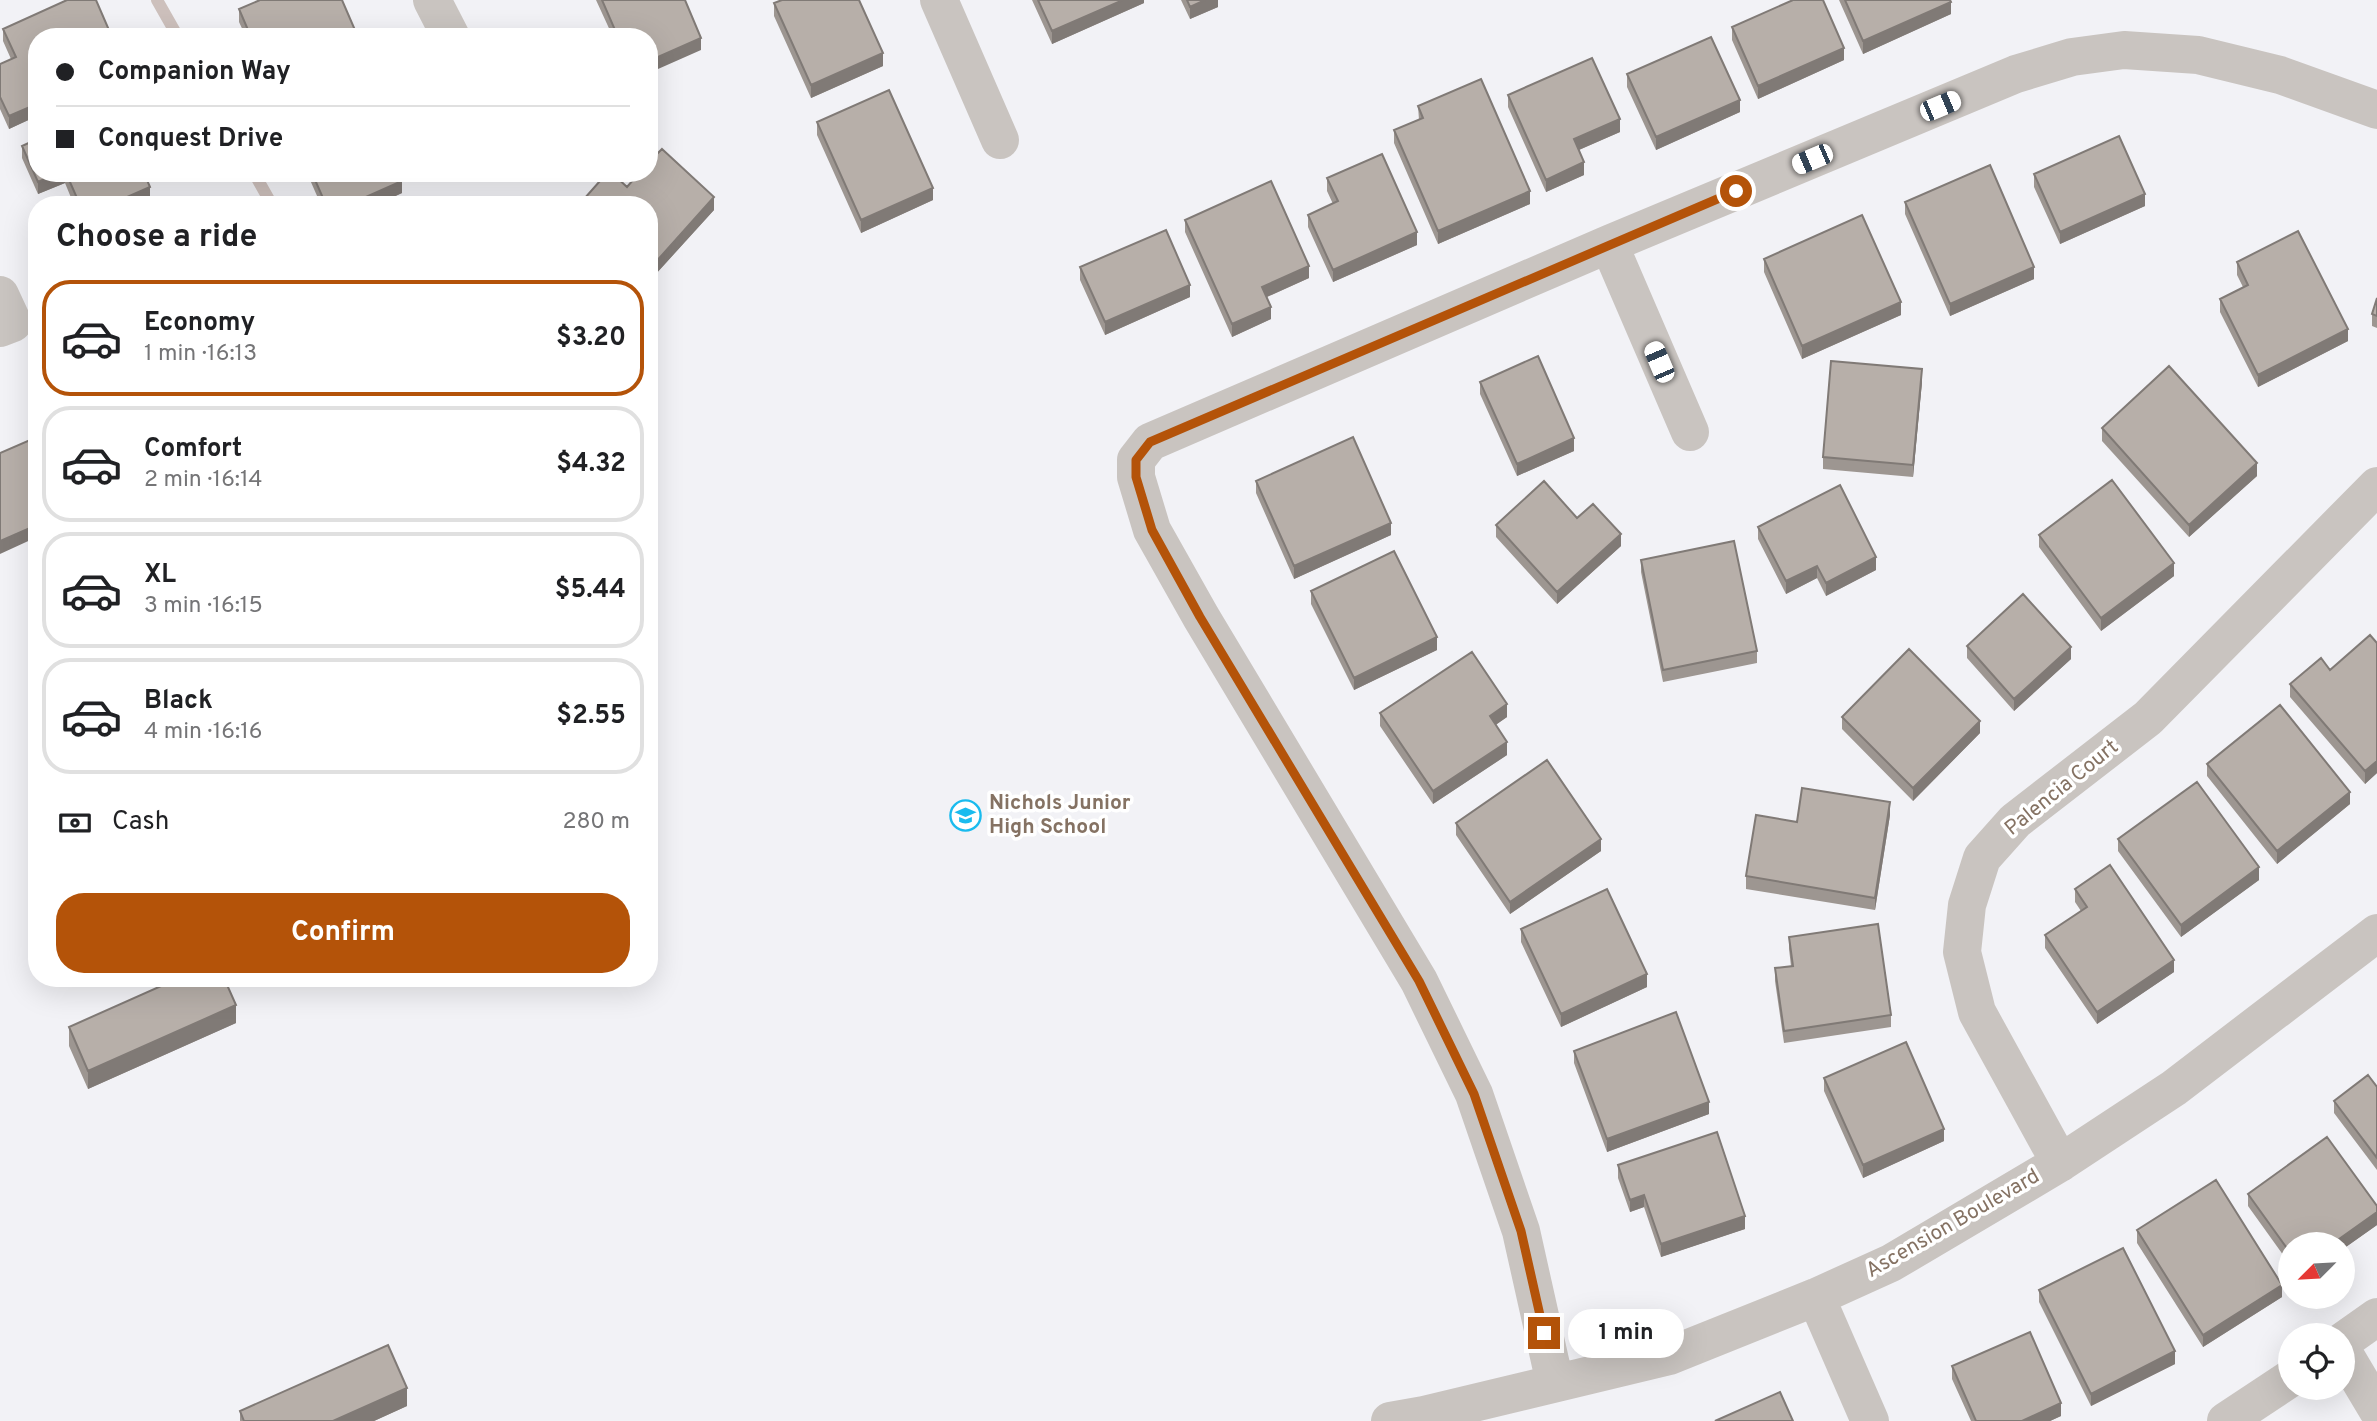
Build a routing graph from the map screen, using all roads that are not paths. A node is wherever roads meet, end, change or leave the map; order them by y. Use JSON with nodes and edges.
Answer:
{"nodes":[{"id":1,"x":432,"y":0,"type":"edge"},
{"id":2,"x":939,"y":0,"type":"edge"},
{"id":3,"x":446,"y":28,"type":"edge"},
{"id":4,"x":2377,"y":110,"type":"edge"},
{"id":5,"x":1000,"y":140,"type":"dead end"},
{"id":6,"x":1609,"y":244,"type":"junction"},
{"id":7,"x":1690,"y":432,"type":"dead end"},
{"id":8,"x":2377,"y":486,"type":"edge"},
{"id":9,"x":2377,"y":933,"type":"edge"},
{"id":10,"x":2060,"y":1163,"type":"junction"},
{"id":11,"x":1816,"y":1297,"type":"junction"},
{"id":12,"x":2377,"y":1317,"type":"edge"},
{"id":13,"x":2355,"y":1333,"type":"edge"},
{"id":14,"x":2355,"y":1372,"type":"edge"},
{"id":15,"x":1555,"y":1383,"type":"junction"},
{"id":16,"x":2278,"y":1387,"type":"edge"},
{"id":17,"x":2377,"y":1409,"type":"edge"},
{"id":18,"x":1390,"y":1421,"type":"edge"},
{"id":19,"x":1870,"y":1421,"type":"edge"},
{"id":20,"x":2226,"y":1421,"type":"edge"}],
"edges":[{"from":1,"to":3,"type":"street"},
{"from":2,"to":5,"type":"street"},
{"from":4,"to":6,"type":"street"},
{"from":6,"to":7,"type":"street"},
{"from":6,"to":15,"type":"street"},
{"from":8,"to":10,"type":"street","name":"Palencia Court"},
{"from":9,"to":10,"type":"street","name":"Ascension Boulevard"},
{"from":10,"to":11,"type":"street","name":"Ascension Boulevard"},
{"from":11,"to":15,"type":"street","name":"Ascension Boulevard"},
{"from":11,"to":19,"type":"street"},
{"from":12,"to":13,"type":"street"},
{"from":14,"to":17,"type":"street"},
{"from":15,"to":18,"type":"street","name":"Ascension Boulevard"},
{"from":16,"to":20,"type":"street"}]}
